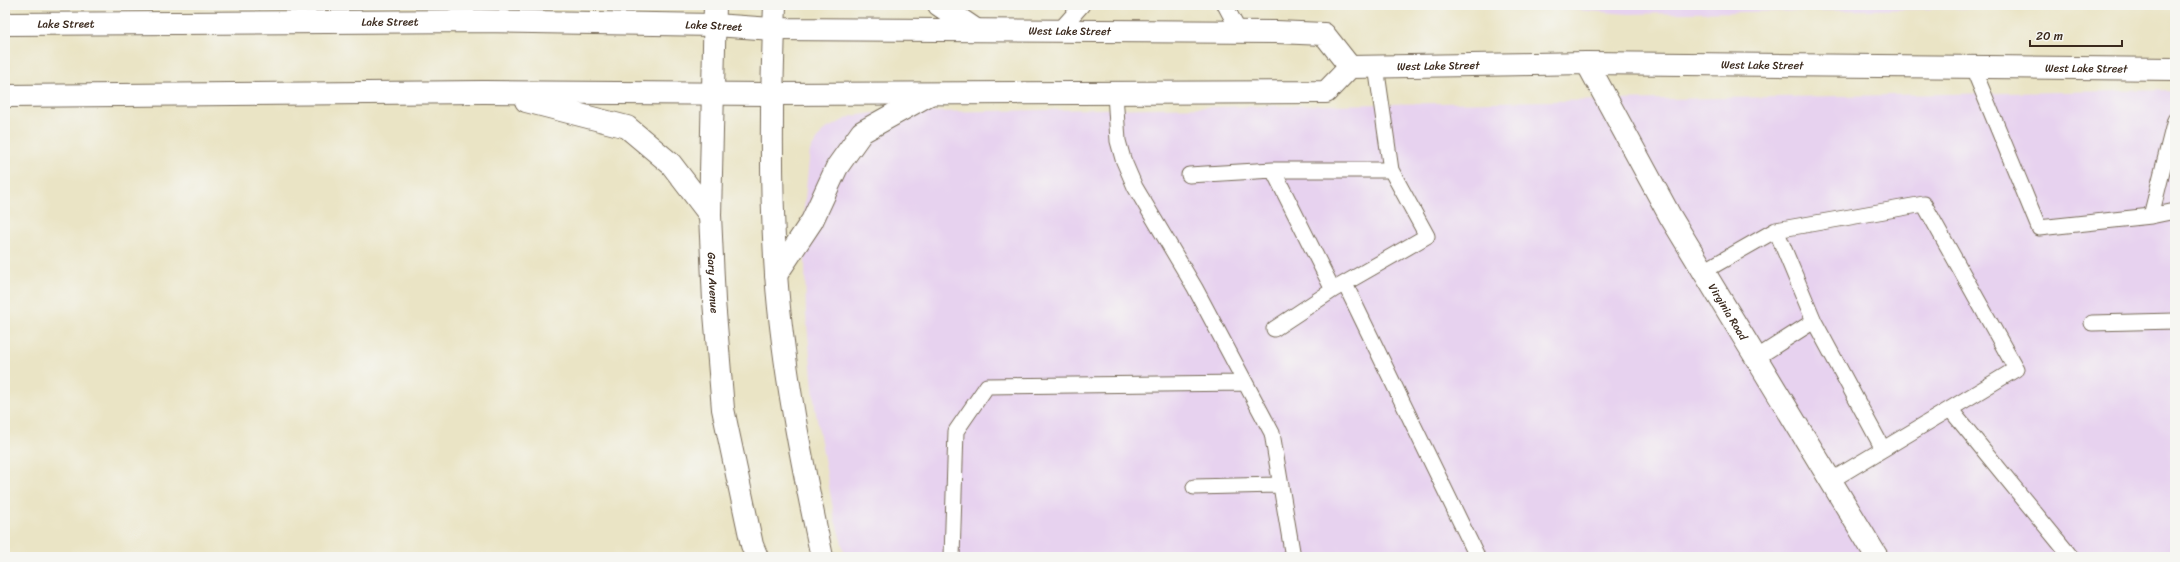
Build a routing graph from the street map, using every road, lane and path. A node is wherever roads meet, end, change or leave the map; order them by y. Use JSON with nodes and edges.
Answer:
{"nodes":[{"id":1,"x":775,"y":5,"type":"edge"},
{"id":2,"x":939,"y":5,"type":"edge"},
{"id":3,"x":1082,"y":5,"type":"edge"},
{"id":4,"x":1225,"y":5,"type":"edge"},
{"id":5,"x":715,"y":15,"type":"edge"},
{"id":6,"x":5,"y":24,"type":"edge"},
{"id":7,"x":774,"y":29,"type":"junction"},
{"id":8,"x":976,"y":30,"type":"junction"},
{"id":9,"x":1059,"y":31,"type":"junction"},
{"id":10,"x":1240,"y":33,"type":"junction"},
{"id":11,"x":1587,"y":63,"type":"junction"},
{"id":12,"x":1376,"y":66,"type":"junction"},
{"id":13,"x":1350,"y":67,"type":"junction"},
{"id":14,"x":1973,"y":68,"type":"junction"},
{"id":15,"x":2175,"y":69,"type":"edge"},
{"id":16,"x":484,"y":92,"type":"junction"},
{"id":17,"x":713,"y":93,"type":"junction"},
{"id":18,"x":1115,"y":93,"type":"junction"},
{"id":19,"x":771,"y":94,"type":"junction"},
{"id":20,"x":931,"y":94,"type":"junction"},
{"id":21,"x":5,"y":96,"type":"edge"},
{"id":22,"x":2175,"y":120,"type":"edge"},
{"id":23,"x":1273,"y":170,"type":"junction"},
{"id":24,"x":1391,"y":170,"type":"junction"},
{"id":25,"x":1189,"y":175,"type":"dead end"},
{"id":26,"x":2175,"y":211,"type":"edge"},
{"id":27,"x":710,"y":215,"type":"junction"},
{"id":28,"x":2151,"y":216,"type":"junction"},
{"id":29,"x":1776,"y":230,"type":"junction"},
{"id":30,"x":1704,"y":271,"type":"junction"},
{"id":31,"x":776,"y":275,"type":"junction"},
{"id":32,"x":1339,"y":287,"type":"junction"},
{"id":33,"x":1814,"y":321,"type":"junction"},
{"id":34,"x":2175,"y":321,"type":"edge"},
{"id":35,"x":2092,"y":323,"type":"dead end"},
{"id":36,"x":1274,"y":329,"type":"dead end"},
{"id":37,"x":1756,"y":358,"type":"junction"},
{"id":38,"x":1245,"y":383,"type":"junction"},
{"id":39,"x":1950,"y":410,"type":"junction"},
{"id":40,"x":1883,"y":449,"type":"junction"},
{"id":41,"x":1830,"y":481,"type":"junction"},
{"id":42,"x":1281,"y":485,"type":"junction"},
{"id":43,"x":1194,"y":487,"type":"dead end"},
{"id":44,"x":1476,"y":554,"type":"dead end"},
{"id":45,"x":757,"y":557,"type":"edge"},
{"id":46,"x":822,"y":557,"type":"edge"},
{"id":47,"x":952,"y":557,"type":"edge"},
{"id":48,"x":1293,"y":557,"type":"edge"},
{"id":49,"x":1877,"y":557,"type":"edge"},
{"id":50,"x":2071,"y":557,"type":"edge"}],
"edges":[{"from":1,"to":7,"type":"main road"},
{"from":2,"to":8,"type":"main road"},
{"from":3,"to":9,"type":"lane"},
{"from":4,"to":10,"type":"lane"},
{"from":5,"to":6,"type":"main road","name":"Lake Street"},
{"from":5,"to":7,"type":"main road","name":"Lake Street"},
{"from":5,"to":17,"type":"main road","name":"Gary Avenue"},
{"from":7,"to":8,"type":"main road","name":"West Lake Street"},
{"from":7,"to":19,"type":"main road"},
{"from":8,"to":9,"type":"main road","name":"West Lake Street"},
{"from":9,"to":10,"type":"main road","name":"West Lake Street"},
{"from":10,"to":13,"type":"main road","name":"West Lake Street"},
{"from":11,"to":12,"type":"main road","name":"West Lake Street"},
{"from":11,"to":14,"type":"main road","name":"West Lake Street"},
{"from":11,"to":30,"type":"main road","name":"Virginia Road"},
{"from":12,"to":13,"type":"main road","name":"West Lake Street"},
{"from":12,"to":24,"type":"lane"},
{"from":13,"to":18,"type":"main road"},
{"from":14,"to":15,"type":"main road","name":"West Lake Street"},
{"from":14,"to":28,"type":"lane"},
{"from":16,"to":17,"type":"main road"},
{"from":16,"to":21,"type":"main road"},
{"from":16,"to":27,"type":"main road"},
{"from":17,"to":19,"type":"main road"},
{"from":17,"to":27,"type":"main road","name":"Gary Avenue"},
{"from":18,"to":20,"type":"main road"},
{"from":18,"to":38,"type":"lane"},
{"from":19,"to":20,"type":"main road"},
{"from":19,"to":31,"type":"main road"},
{"from":20,"to":31,"type":"main road"},
{"from":22,"to":28,"type":"lane"},
{"from":23,"to":24,"type":"lane"},
{"from":23,"to":25,"type":"lane"},
{"from":23,"to":32,"type":"lane"},
{"from":24,"to":32,"type":"lane"},
{"from":26,"to":28,"type":"lane"},
{"from":27,"to":45,"type":"main road","name":"Gary Avenue"},
{"from":29,"to":30,"type":"lane"},
{"from":29,"to":33,"type":"lane"},
{"from":29,"to":39,"type":"lane"},
{"from":30,"to":37,"type":"main road","name":"Virginia Road"},
{"from":31,"to":46,"type":"main road"},
{"from":32,"to":36,"type":"lane"},
{"from":32,"to":44,"type":"lane"},
{"from":33,"to":37,"type":"lane"},
{"from":33,"to":40,"type":"lane"},
{"from":34,"to":35,"type":"lane"},
{"from":37,"to":41,"type":"main road","name":"Virginia Road"},
{"from":38,"to":42,"type":"lane"},
{"from":38,"to":47,"type":"lane"},
{"from":39,"to":40,"type":"lane"},
{"from":39,"to":50,"type":"lane"},
{"from":40,"to":41,"type":"lane"},
{"from":41,"to":49,"type":"main road","name":"Virginia Road"},
{"from":42,"to":43,"type":"lane"},
{"from":42,"to":48,"type":"lane"}]}
